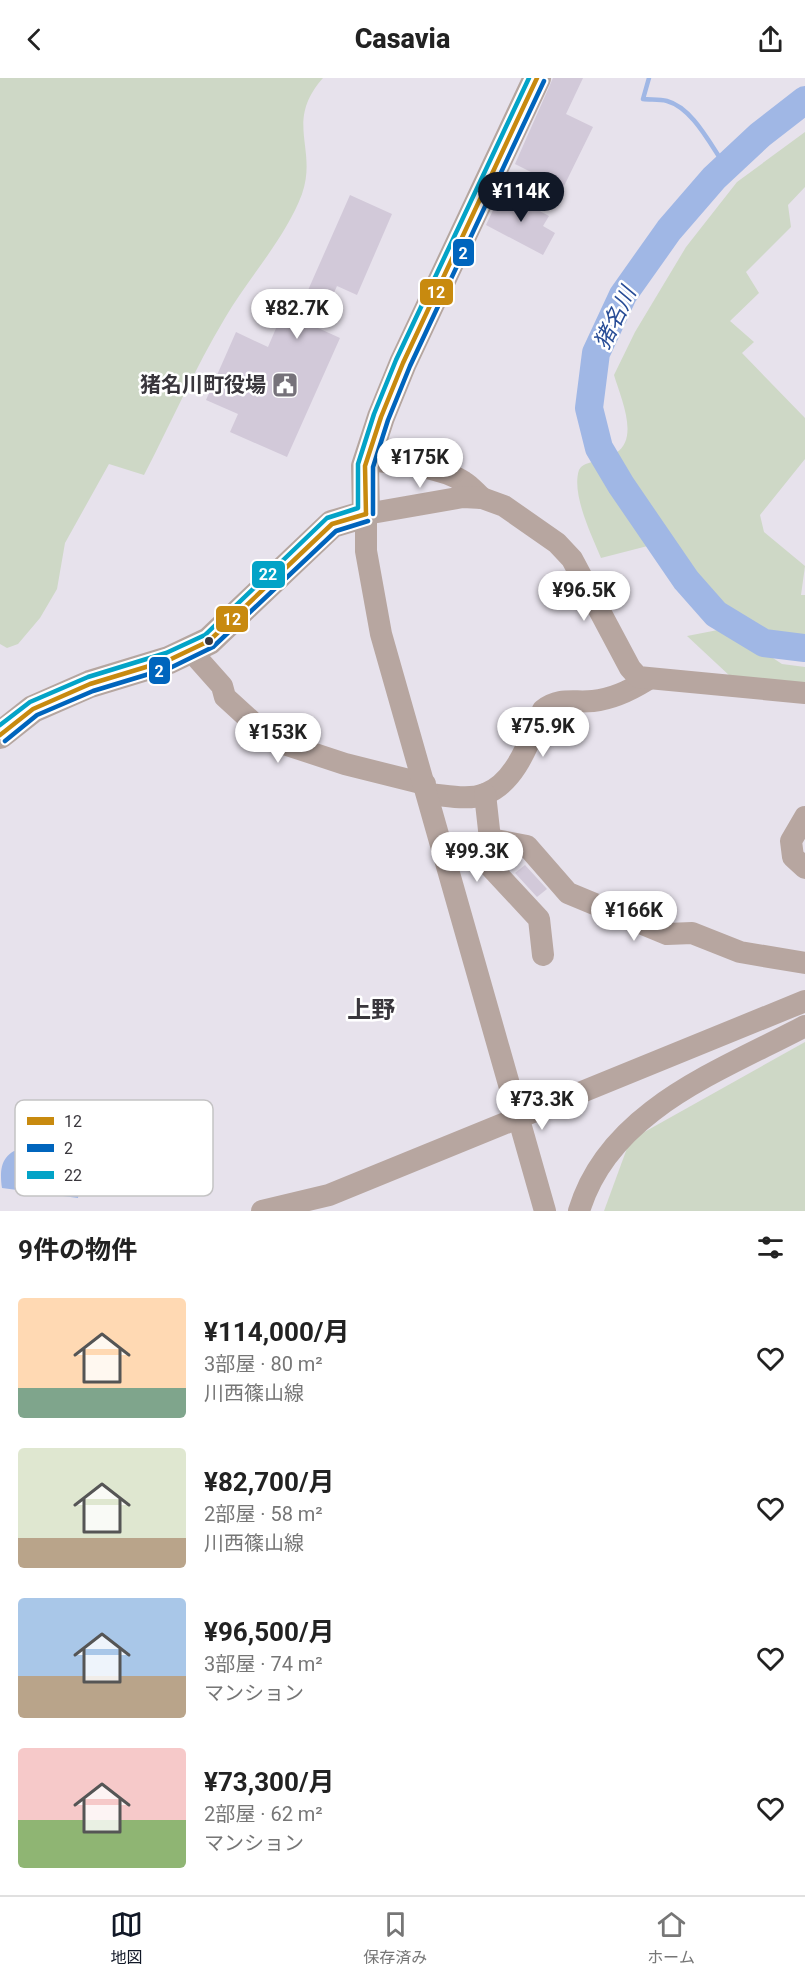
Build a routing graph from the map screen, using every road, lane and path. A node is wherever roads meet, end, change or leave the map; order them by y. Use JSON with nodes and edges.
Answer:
{"nodes":[{"id":1,"x":537,"y":78,"type":"edge"},
{"id":2,"x":367,"y":460,"type":"junction"},
{"id":3,"x":482,"y":498,"type":"junction"},
{"id":4,"x":366,"y":514,"type":"junction"},
{"id":5,"x":190,"y":650,"type":"junction"},
{"id":6,"x":647,"y":680,"type":"junction"},
{"id":7,"x":805,"y":693,"type":"edge"},
{"id":8,"x":0,"y":735,"type":"edge"},
{"id":9,"x":427,"y":789,"type":"junction"},
{"id":10,"x":485,"y":794,"type":"junction"},
{"id":11,"x":805,"y":817,"type":"edge"},
{"id":12,"x":490,"y":839,"type":"junction"},
{"id":13,"x":805,"y":868,"type":"edge"},
{"id":14,"x":543,"y":955,"type":"dead end"},
{"id":15,"x":805,"y":963,"type":"edge"},
{"id":16,"x":805,"y":1001,"type":"edge"},
{"id":17,"x":805,"y":1026,"type":"edge"},
{"id":18,"x":520,"y":1119,"type":"junction"},
{"id":19,"x":262,"y":1211,"type":"edge"},
{"id":20,"x":545,"y":1211,"type":"edge"},
{"id":21,"x":579,"y":1211,"type":"edge"}],
"edges":[{"from":1,"to":2,"type":"main road"},
{"from":2,"to":3,"type":"street"},
{"from":2,"to":4,"type":"main road"},
{"from":3,"to":4,"type":"street"},
{"from":3,"to":6,"type":"street"},
{"from":4,"to":5,"type":"main road"},
{"from":4,"to":9,"type":"street"},
{"from":5,"to":8,"type":"main road"},
{"from":5,"to":9,"type":"street"},
{"from":6,"to":7,"type":"street"},
{"from":6,"to":10,"type":"street"},
{"from":9,"to":10,"type":"street"},
{"from":9,"to":18,"type":"street"},
{"from":10,"to":12,"type":"street"},
{"from":11,"to":13,"type":"street"},
{"from":12,"to":14,"type":"street"},
{"from":12,"to":15,"type":"street"},
{"from":16,"to":18,"type":"street"},
{"from":17,"to":21,"type":"street"},
{"from":18,"to":19,"type":"street"},
{"from":18,"to":20,"type":"street"}]}
